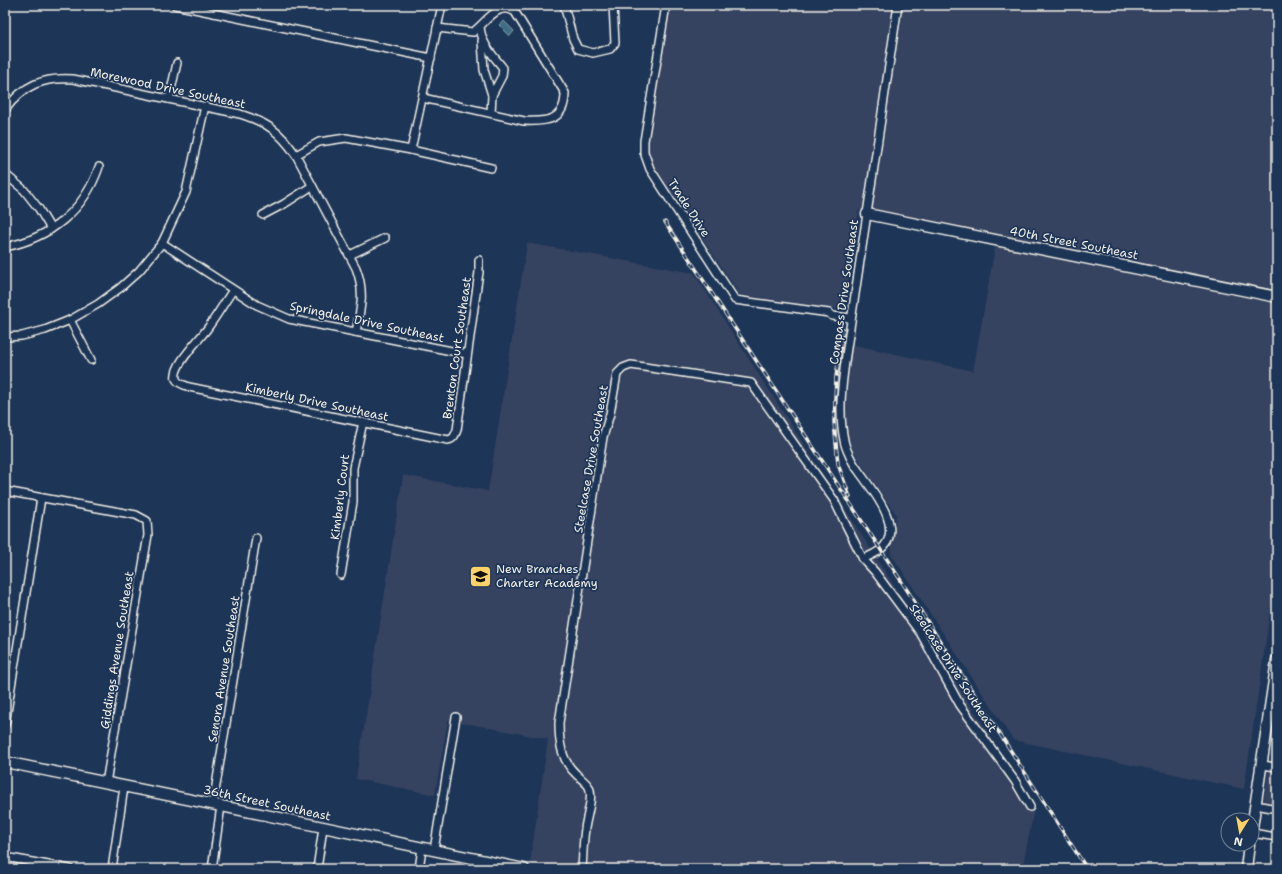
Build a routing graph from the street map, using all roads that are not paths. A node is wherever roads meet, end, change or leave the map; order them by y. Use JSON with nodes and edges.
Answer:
{"nodes":[{"id":1,"x":175,"y":5,"type":"edge"},
{"id":2,"x":442,"y":5,"type":"edge"},
{"id":3,"x":564,"y":5,"type":"edge"},
{"id":4,"x":613,"y":5,"type":"edge"},
{"id":5,"x":666,"y":5,"type":"edge"},
{"id":6,"x":898,"y":5,"type":"edge"},
{"id":7,"x":188,"y":6,"type":"edge"},
{"id":8,"x":480,"y":27,"type":"junction"},
{"id":9,"x":437,"y":28,"type":"junction"},
{"id":10,"x":481,"y":38,"type":"junction"},
{"id":11,"x":431,"y":58,"type":"junction"},
{"id":12,"x":176,"y":63,"type":"dead end"},
{"id":13,"x":492,"y":95,"type":"junction"},
{"id":14,"x":423,"y":98,"type":"junction"},
{"id":15,"x":169,"y":99,"type":"junction"},
{"id":16,"x":205,"y":106,"type":"junction"},
{"id":17,"x":5,"y":110,"type":"edge"},
{"id":18,"x":491,"y":114,"type":"junction"},
{"id":19,"x":411,"y":150,"type":"junction"},
{"id":20,"x":296,"y":154,"type":"junction"},
{"id":21,"x":99,"y":167,"type":"dead end"},
{"id":22,"x":491,"y":168,"type":"dead end"},
{"id":23,"x":5,"y":174,"type":"edge"},
{"id":24,"x":312,"y":186,"type":"junction"},
{"id":25,"x":867,"y":214,"type":"junction"},
{"id":26,"x":263,"y":215,"type":"dead end"},
{"id":27,"x":51,"y":229,"type":"junction"},
{"id":28,"x":385,"y":238,"type":"dead end"},
{"id":29,"x":162,"y":243,"type":"junction"},
{"id":30,"x":5,"y":247,"type":"edge"},
{"id":31,"x":350,"y":255,"type":"junction"},
{"id":32,"x":479,"y":260,"type":"dead end"},
{"id":33,"x":233,"y":290,"type":"junction"},
{"id":34,"x":1277,"y":297,"type":"edge"},
{"id":35,"x":851,"y":318,"type":"junction"},
{"id":36,"x":70,"y":320,"type":"junction"},
{"id":37,"x":356,"y":332,"type":"junction"},
{"id":38,"x":5,"y":337,"type":"edge"},
{"id":39,"x":467,"y":354,"type":"junction"},
{"id":40,"x":91,"y":360,"type":"dead end"},
{"id":41,"x":363,"y":422,"type":"junction"},
{"id":42,"x":452,"y":439,"type":"joint"},
{"id":43,"x":5,"y":491,"type":"edge"},
{"id":44,"x":41,"y":498,"type":"junction"},
{"id":45,"x":256,"y":538,"type":"dead end"},
{"id":46,"x":864,"y":558,"type":"junction"},
{"id":47,"x":341,"y":575,"type":"dead end"},
{"id":48,"x":1277,"y":660,"type":"edge"},
{"id":49,"x":456,"y":717,"type":"dead end"},
{"id":50,"x":5,"y":724,"type":"edge"},
{"id":51,"x":5,"y":762,"type":"edge"},
{"id":52,"x":1262,"y":765,"type":"junction"},
{"id":53,"x":1277,"y":767,"type":"edge"},
{"id":54,"x":106,"y":783,"type":"junction"},
{"id":55,"x":124,"y":787,"type":"junction"},
{"id":56,"x":217,"y":805,"type":"junction"},
{"id":57,"x":1256,"y":805,"type":"junction"},
{"id":58,"x":1030,"y":807,"type":"dead end"},
{"id":59,"x":1277,"y":809,"type":"edge"},
{"id":60,"x":1255,"y":812,"type":"edge"},
{"id":61,"x":322,"y":828,"type":"junction"},
{"id":62,"x":1260,"y":834,"type":"edge"},
{"id":63,"x":1277,"y":837,"type":"edge"},
{"id":64,"x":422,"y":848,"type":"junction"},
{"id":65,"x":434,"y":850,"type":"junction"},
{"id":66,"x":1248,"y":852,"type":"edge"},
{"id":67,"x":5,"y":856,"type":"edge"},
{"id":68,"x":70,"y":869,"type":"edge"},
{"id":69,"x":112,"y":869,"type":"edge"},
{"id":70,"x":212,"y":869,"type":"edge"},
{"id":71,"x":317,"y":869,"type":"edge"},
{"id":72,"x":419,"y":869,"type":"edge"},
{"id":73,"x":522,"y":869,"type":"edge"},
{"id":74,"x":582,"y":869,"type":"edge"},
{"id":75,"x":1246,"y":869,"type":"edge"}],
"edges":[{"from":1,"to":7,"type":"street"},
{"from":2,"to":9,"type":"street"},
{"from":3,"to":4,"type":"street"},
{"from":5,"to":35,"type":"street","name":"Trade Drive"},
{"from":6,"to":25,"type":"street","name":"Compass Drive Southeast"},
{"from":7,"to":11,"type":"street"},
{"from":8,"to":9,"type":"street"},
{"from":8,"to":10,"type":"street"},
{"from":8,"to":18,"type":"street"},
{"from":9,"to":11,"type":"street"},
{"from":10,"to":13,"type":"street"},
{"from":10,"to":13,"type":"street"},
{"from":11,"to":14,"type":"street"},
{"from":12,"to":15,"type":"street"},
{"from":13,"to":18,"type":"street"},
{"from":14,"to":18,"type":"street"},
{"from":14,"to":19,"type":"street"},
{"from":15,"to":16,"type":"street","name":"Morewood Drive Southeast"},
{"from":15,"to":17,"type":"street","name":"Morewood Drive Southeast"},
{"from":16,"to":20,"type":"street","name":"Morewood Drive Southeast"},
{"from":16,"to":29,"type":"street"},
{"from":19,"to":20,"type":"street"},
{"from":19,"to":22,"type":"street"},
{"from":20,"to":24,"type":"street","name":"Morewood Drive Southeast"},
{"from":21,"to":27,"type":"street"},
{"from":23,"to":27,"type":"street"},
{"from":24,"to":26,"type":"street"},
{"from":24,"to":31,"type":"street","name":"Morewood Drive Southeast"},
{"from":25,"to":34,"type":"street","name":"40th Street Southeast"},
{"from":25,"to":35,"type":"street","name":"Compass Drive Southeast"},
{"from":27,"to":30,"type":"street"},
{"from":28,"to":31,"type":"street"},
{"from":29,"to":33,"type":"street","name":"Springdale Drive Southeast"},
{"from":29,"to":36,"type":"street"},
{"from":31,"to":37,"type":"street","name":"Morewood Drive Southeast"},
{"from":32,"to":39,"type":"street","name":"Brenton Court Southeast"},
{"from":33,"to":37,"type":"street","name":"Springdale Drive Southeast"},
{"from":33,"to":41,"type":"street","name":"Kimberly Drive Southeast"},
{"from":35,"to":46,"type":"street","name":"Compass Drive Southeast"},
{"from":36,"to":38,"type":"street"},
{"from":36,"to":40,"type":"street"},
{"from":37,"to":39,"type":"street","name":"Springdale Drive Southeast"},
{"from":39,"to":42,"type":"street","name":"Brenton Court Southeast"},
{"from":41,"to":42,"type":"street","name":"Kimberly Drive Southeast"},
{"from":41,"to":47,"type":"street","name":"Kimberly Court"},
{"from":43,"to":44,"type":"street"},
{"from":44,"to":50,"type":"street"},
{"from":44,"to":54,"type":"street","name":"Giddings Avenue Southeast"},
{"from":45,"to":56,"type":"street","name":"Senora Avenue Southeast"},
{"from":46,"to":58,"type":"street","name":"Steelcase Drive Southeast"},
{"from":46,"to":74,"type":"street","name":"Steelcase Drive Southeast"},
{"from":48,"to":52,"type":"street"},
{"from":49,"to":65,"type":"street"},
{"from":51,"to":54,"type":"street","name":"36th Street Southeast"},
{"from":52,"to":53,"type":"street"},
{"from":52,"to":57,"type":"street"},
{"from":54,"to":55,"type":"street","name":"36th Street Southeast"},
{"from":55,"to":56,"type":"street","name":"36th Street Southeast"},
{"from":55,"to":69,"type":"street"},
{"from":56,"to":61,"type":"street","name":"36th Street Southeast"},
{"from":56,"to":70,"type":"street","name":"Senora Avenue Southeast"},
{"from":57,"to":59,"type":"street"},
{"from":57,"to":60,"type":"street"},
{"from":61,"to":64,"type":"street","name":"36th Street Southeast"},
{"from":61,"to":71,"type":"street"},
{"from":62,"to":63,"type":"street"},
{"from":64,"to":65,"type":"street","name":"36th Street Southeast"},
{"from":64,"to":72,"type":"street"},
{"from":65,"to":73,"type":"street","name":"36th Street Southeast"},
{"from":66,"to":75,"type":"street"},
{"from":67,"to":68,"type":"street"}]}
